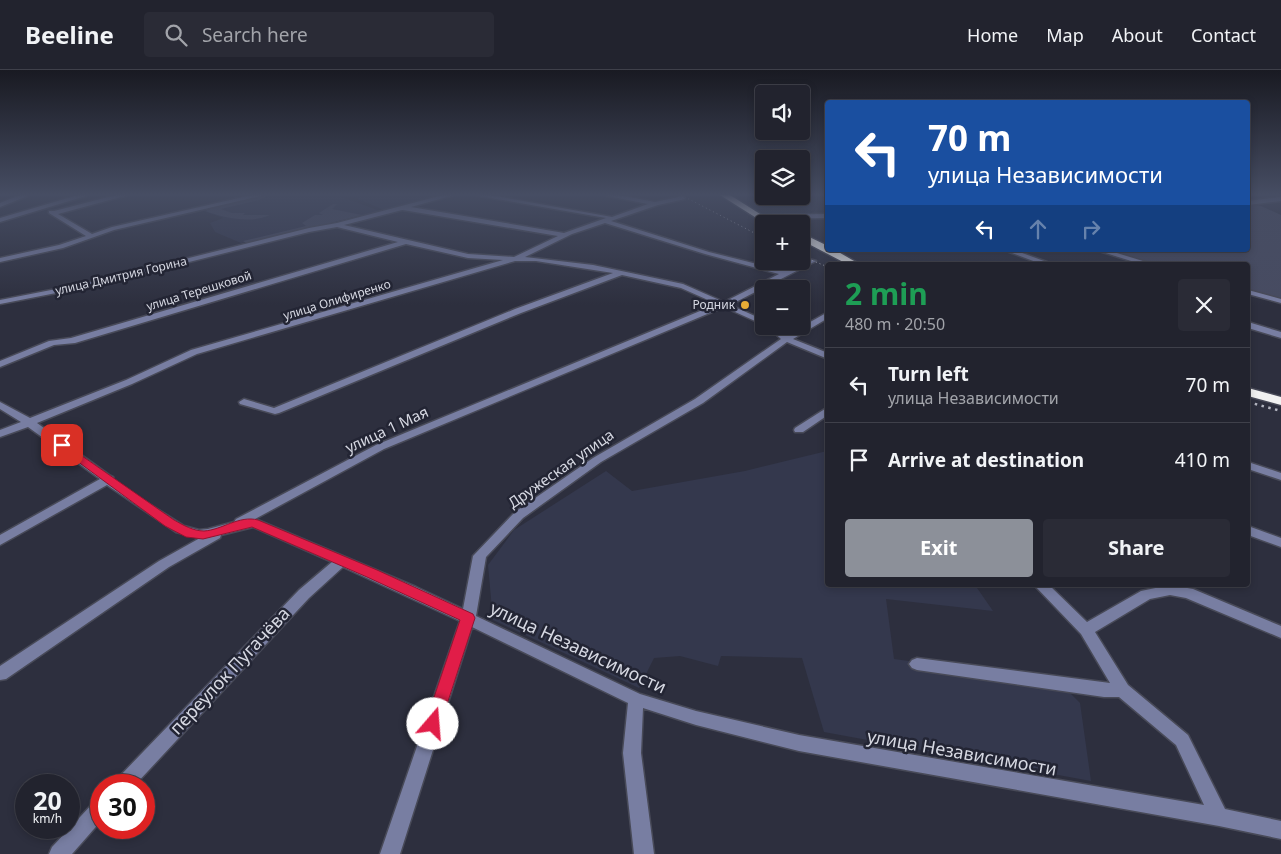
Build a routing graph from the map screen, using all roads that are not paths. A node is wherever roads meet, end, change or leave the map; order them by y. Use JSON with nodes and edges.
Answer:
{"nodes":[{"id":1,"x":84,"y":232,"type":"edge"},
{"id":2,"x":104,"y":232,"type":"edge"},
{"id":3,"x":307,"y":232,"type":"edge"},
{"id":4,"x":361,"y":232,"type":"edge"},
{"id":5,"x":543,"y":232,"type":"edge"},
{"id":6,"x":573,"y":232,"type":"edge"},
{"id":7,"x":638,"y":232,"type":"edge"},
{"id":8,"x":563,"y":235,"type":"junction"},
{"id":9,"x":91,"y":236,"type":"junction"},
{"id":10,"x":406,"y":241,"type":"junction"},
{"id":11,"x":810,"y":241,"type":"edge"},
{"id":12,"x":810,"y":246,"type":"edge"},
{"id":13,"x":825,"y":249,"type":"edge"},
{"id":14,"x":831,"y":252,"type":"edge"},
{"id":15,"x":1013,"y":252,"type":"edge"},
{"id":16,"x":1106,"y":252,"type":"edge"},
{"id":17,"x":0,"y":260,"type":"edge"},
{"id":18,"x":515,"y":260,"type":"junction"},
{"id":19,"x":812,"y":261,"type":"dead end"},
{"id":20,"x":841,"y":262,"type":"edge"},
{"id":21,"x":850,"y":262,"type":"edge"},
{"id":22,"x":1041,"y":262,"type":"edge"},
{"id":23,"x":1141,"y":262,"type":"edge"},
{"id":24,"x":621,"y":273,"type":"junction"},
{"id":25,"x":786,"y":274,"type":"junction"},
{"id":26,"x":1250,"y":293,"type":"edge"},
{"id":27,"x":33,"y":296,"type":"junction"},
{"id":28,"x":0,"y":298,"type":"edge"},
{"id":29,"x":1281,"y":301,"type":"edge"},
{"id":30,"x":0,"y":302,"type":"edge"},
{"id":31,"x":725,"y":304,"type":"junction"},
{"id":32,"x":825,"y":317,"type":"edge"},
{"id":33,"x":755,"y":319,"type":"edge"},
{"id":34,"x":1250,"y":326,"type":"edge"},
{"id":35,"x":781,"y":335,"type":"edge"},
{"id":36,"x":1281,"y":335,"type":"edge"},
{"id":37,"x":786,"y":339,"type":"junction"},
{"id":38,"x":825,"y":355,"type":"edge"},
{"id":39,"x":0,"y":364,"type":"edge"},
{"id":40,"x":1250,"y":387,"type":"edge"},
{"id":41,"x":1250,"y":393,"type":"edge"},
{"id":42,"x":1281,"y":396,"type":"edge"},
{"id":43,"x":244,"y":402,"type":"dead end"},
{"id":44,"x":1281,"y":402,"type":"edge"},
{"id":45,"x":0,"y":405,"type":"edge"},
{"id":46,"x":825,"y":412,"type":"edge"},
{"id":47,"x":31,"y":422,"type":"junction"},
{"id":48,"x":799,"y":430,"type":"dead end"},
{"id":49,"x":0,"y":434,"type":"edge"},
{"id":50,"x":1250,"y":466,"type":"edge"},
{"id":51,"x":1281,"y":477,"type":"edge"},
{"id":52,"x":108,"y":479,"type":"junction"},
{"id":53,"x":227,"y":529,"type":"junction"},
{"id":54,"x":1250,"y":531,"type":"edge"},
{"id":55,"x":0,"y":541,"type":"edge"},
{"id":56,"x":1281,"y":543,"type":"edge"},
{"id":57,"x":342,"y":561,"type":"junction"},
{"id":58,"x":1043,"y":587,"type":"edge"},
{"id":59,"x":468,"y":618,"type":"junction"},
{"id":60,"x":1086,"y":630,"type":"junction"},
{"id":61,"x":1281,"y":632,"type":"edge"},
{"id":62,"x":917,"y":664,"type":"dead end"},
{"id":63,"x":0,"y":674,"type":"edge"},
{"id":64,"x":1122,"y":690,"type":"junction"},
{"id":65,"x":636,"y":699,"type":"junction"},
{"id":66,"x":133,"y":774,"type":"edge"},
{"id":67,"x":1219,"y":817,"type":"junction"},
{"id":68,"x":90,"y":820,"type":"edge"},
{"id":69,"x":1281,"y":830,"type":"edge"},
{"id":70,"x":58,"y":854,"type":"edge"},
{"id":71,"x":390,"y":854,"type":"edge"},
{"id":72,"x":644,"y":854,"type":"edge"}],
"edges":[{"from":1,"to":9,"type":"street"},
{"from":2,"to":9,"type":"street"},
{"from":3,"to":27,"type":"street","name":"улица Дмитрия Горина"},
{"from":4,"to":10,"type":"street","name":"улица Дмитрия Горина"},
{"from":5,"to":8,"type":"street"},
{"from":6,"to":8,"type":"street","name":"улица Олифиренко"},
{"from":7,"to":25,"type":"street"},
{"from":8,"to":18,"type":"street","name":"улица Олифиренко"},
{"from":9,"to":17,"type":"street"},
{"from":10,"to":18,"type":"street","name":"улица Дмитрия Горина"},
{"from":10,"to":39,"type":"street","name":"улица Терешковой"},
{"from":11,"to":13,"type":"highway"},
{"from":12,"to":20,"type":"highway"},
{"from":14,"to":21,"type":"highway"},
{"from":15,"to":22,"type":"street"},
{"from":16,"to":23,"type":"street"},
{"from":18,"to":24,"type":"street","name":"улица Дмитрия Горина"},
{"from":18,"to":47,"type":"street","name":"улица Олифиренко"},
{"from":19,"to":25,"type":"street","name":"улица 1 Мая"},
{"from":24,"to":31,"type":"street","name":"улица Дмитрия Горина"},
{"from":24,"to":43,"type":"street"},
{"from":25,"to":31,"type":"street","name":"улица 1 Мая"},
{"from":26,"to":29,"type":"street"},
{"from":27,"to":28,"type":"street"},
{"from":27,"to":30,"type":"street","name":"улица Дмитрия Горина"},
{"from":31,"to":33,"type":"street","name":"улица Дмитрия Горина"},
{"from":31,"to":53,"type":"street","name":"улица 1 Мая"},
{"from":32,"to":37,"type":"street","name":"Дружеская улица"},
{"from":34,"to":36,"type":"street"},
{"from":35,"to":37,"type":"street"},
{"from":37,"to":38,"type":"street"},
{"from":37,"to":59,"type":"street","name":"Дружеская улица"},
{"from":40,"to":42,"type":"highway"},
{"from":41,"to":44,"type":"highway"},
{"from":45,"to":47,"type":"street","name":"улица Независимости"},
{"from":46,"to":48,"type":"street"},
{"from":47,"to":49,"type":"street","name":"улица Олифиренко"},
{"from":47,"to":52,"type":"street","name":"улица Независимости"},
{"from":50,"to":51,"type":"street"},
{"from":52,"to":53,"type":"street","name":"улица Независимости"},
{"from":52,"to":55,"type":"street"},
{"from":53,"to":57,"type":"street","name":"улица Независимости"},
{"from":53,"to":63,"type":"street","name":"улица 1 Мая"},
{"from":54,"to":56,"type":"street"},
{"from":57,"to":59,"type":"street","name":"улица Независимости"},
{"from":57,"to":66,"type":"street","name":"переулок Пугачёва"},
{"from":58,"to":60,"type":"street"},
{"from":59,"to":65,"type":"street","name":"улица Независимости"},
{"from":59,"to":71,"type":"street","name":"Дружеская улица"},
{"from":60,"to":61,"type":"street"},
{"from":60,"to":64,"type":"street"},
{"from":62,"to":64,"type":"street"},
{"from":64,"to":67,"type":"street"},
{"from":65,"to":67,"type":"street","name":"улица Независимости"},
{"from":65,"to":72,"type":"street"},
{"from":67,"to":69,"type":"street","name":"улица Независимости"},
{"from":68,"to":70,"type":"street"}]}
